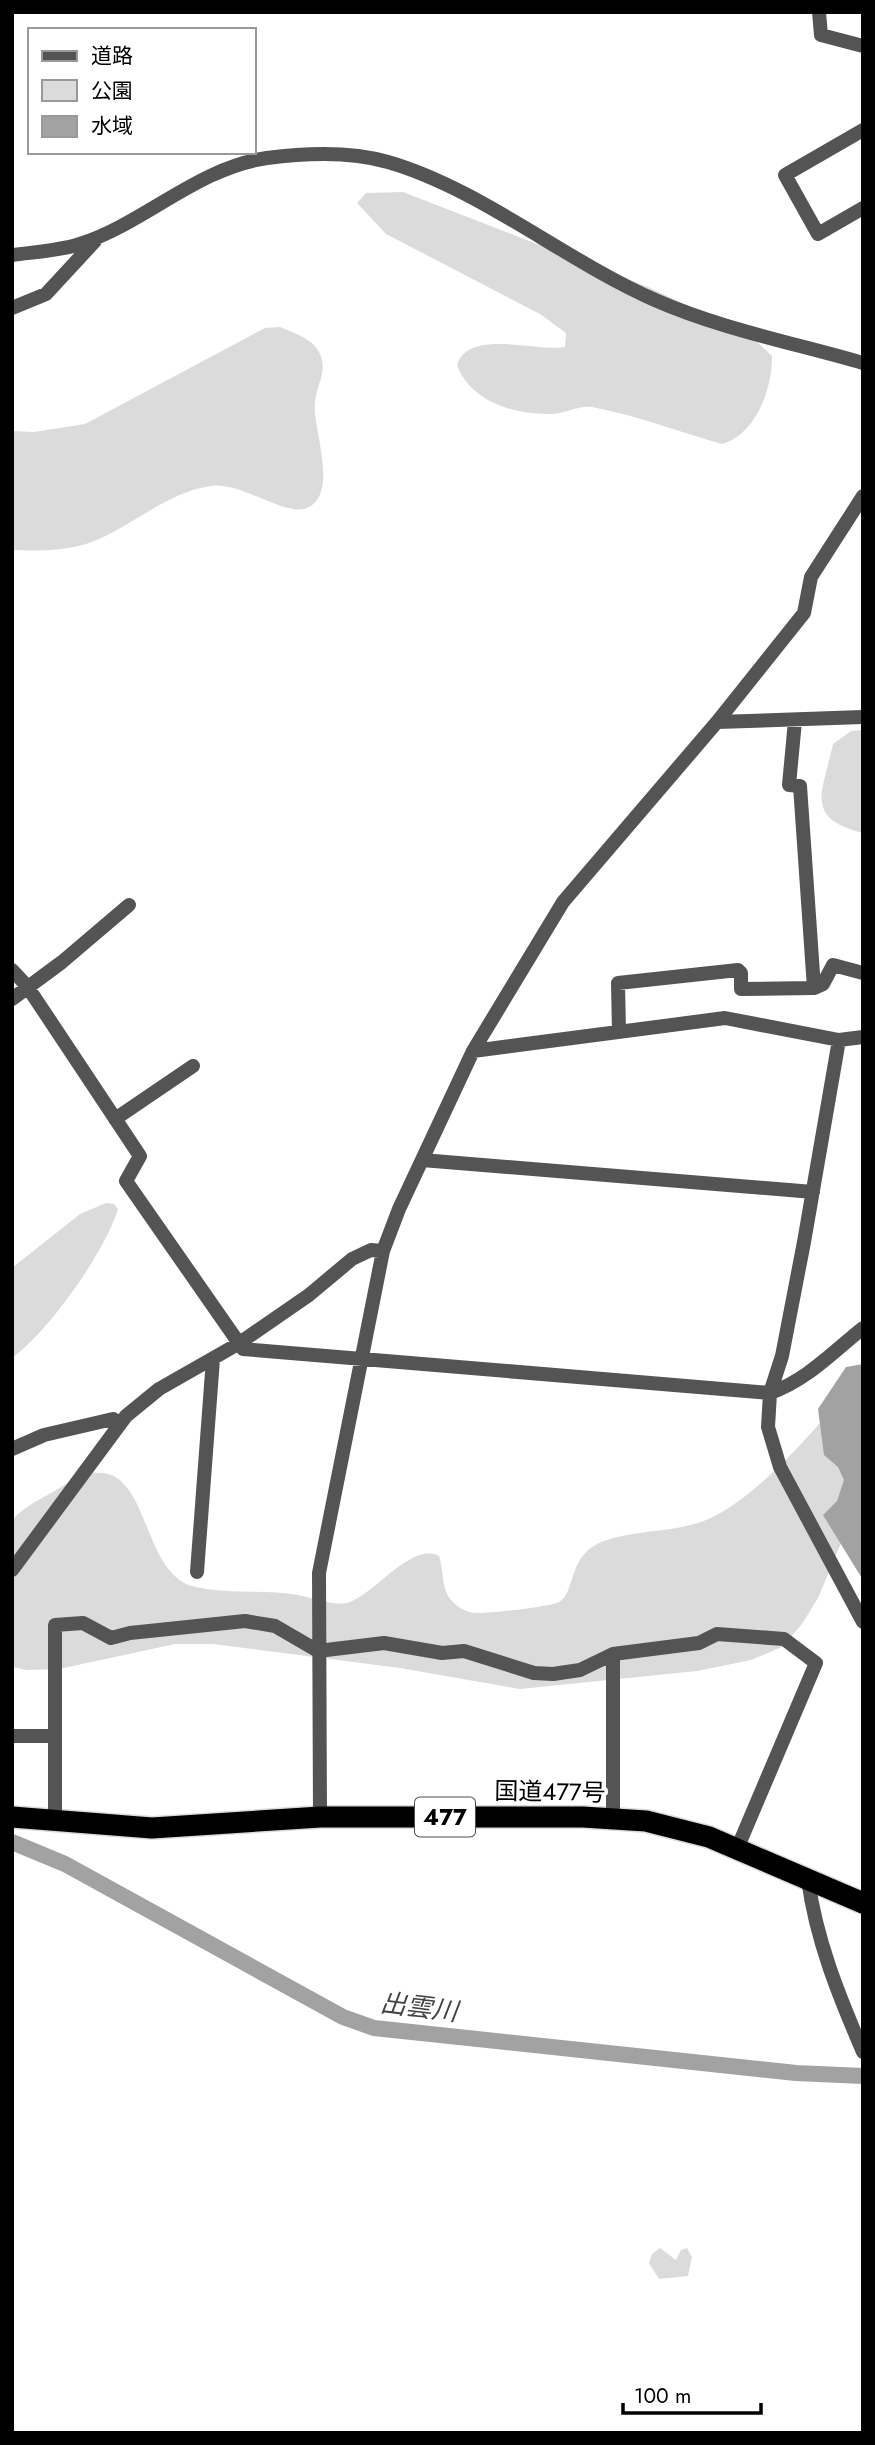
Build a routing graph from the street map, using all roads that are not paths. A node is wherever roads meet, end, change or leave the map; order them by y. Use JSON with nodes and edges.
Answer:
{"nodes":[{"id":1,"x":819,"y":12,"type":"edge"},
{"id":2,"x":863,"y":46,"type":"edge"},
{"id":3,"x":863,"y":130,"type":"edge"},
{"id":4,"x":863,"y":208,"type":"edge"},
{"id":5,"x":101,"y":235,"type":"junction"},
{"id":6,"x":12,"y":256,"type":"edge"},
{"id":7,"x":12,"y":308,"type":"edge"},
{"id":8,"x":863,"y":363,"type":"edge"},
{"id":9,"x":863,"y":496,"type":"edge"},
{"id":10,"x":863,"y":717,"type":"edge"},
{"id":11,"x":795,"y":721,"type":"junction"},
{"id":12,"x":717,"y":722,"type":"junction"},
{"id":13,"x":130,"y":905,"type":"dead end"},
{"id":14,"x":12,"y":970,"type":"edge"},
{"id":15,"x":863,"y":973,"type":"edge"},
{"id":16,"x":27,"y":986,"type":"junction"},
{"id":17,"x":814,"y":988,"type":"junction"},
{"id":18,"x":12,"y":999,"type":"edge"},
{"id":19,"x":619,"y":1032,"type":"junction"},
{"id":20,"x":863,"y":1037,"type":"edge"},
{"id":21,"x":839,"y":1040,"type":"junction"},
{"id":22,"x":473,"y":1051,"type":"junction"},
{"id":23,"x":193,"y":1066,"type":"dead end"},
{"id":24,"x":115,"y":1119,"type":"junction"},
{"id":25,"x":422,"y":1160,"type":"junction"},
{"id":26,"x":813,"y":1192,"type":"junction"},
{"id":27,"x":383,"y":1251,"type":"junction"},
{"id":28,"x":863,"y":1328,"type":"edge"},
{"id":29,"x":238,"y":1344,"type":"junction"},
{"id":30,"x":213,"y":1359,"type":"junction"},
{"id":31,"x":363,"y":1359,"type":"junction"},
{"id":32,"x":770,"y":1393,"type":"junction"},
{"id":33,"x":117,"y":1425,"type":"junction"},
{"id":34,"x":12,"y":1450,"type":"edge"},
{"id":35,"x":12,"y":1570,"type":"edge"},
{"id":36,"x":197,"y":1573,"type":"dead end"},
{"id":37,"x":863,"y":1622,"type":"edge"},
{"id":38,"x":318,"y":1651,"type":"junction"},
{"id":39,"x":613,"y":1654,"type":"junction"},
{"id":40,"x":12,"y":1736,"type":"edge"},
{"id":41,"x":53,"y":1736,"type":"junction"},
{"id":42,"x":12,"y":1817,"type":"edge"},
{"id":43,"x":320,"y":1817,"type":"junction"},
{"id":44,"x":613,"y":1818,"type":"junction"},
{"id":45,"x":55,"y":1821,"type":"junction"},
{"id":46,"x":737,"y":1849,"type":"junction"},
{"id":47,"x":807,"y":1879,"type":"junction"},
{"id":48,"x":863,"y":1903,"type":"edge"},
{"id":49,"x":863,"y":2052,"type":"edge"}],
"edges":[{"from":1,"to":2,"type":"street"},
{"from":3,"to":4,"type":"street"},
{"from":5,"to":6,"type":"street"},
{"from":5,"to":7,"type":"street"},
{"from":5,"to":8,"type":"street"},
{"from":9,"to":12,"type":"street"},
{"from":10,"to":11,"type":"street"},
{"from":11,"to":12,"type":"street"},
{"from":11,"to":17,"type":"street"},
{"from":12,"to":22,"type":"street"},
{"from":13,"to":16,"type":"street"},
{"from":14,"to":16,"type":"street"},
{"from":15,"to":17,"type":"street"},
{"from":16,"to":18,"type":"street"},
{"from":16,"to":24,"type":"street"},
{"from":17,"to":19,"type":"street"},
{"from":19,"to":21,"type":"street"},
{"from":19,"to":22,"type":"street"},
{"from":20,"to":21,"type":"street"},
{"from":21,"to":26,"type":"street"},
{"from":22,"to":25,"type":"street"},
{"from":23,"to":24,"type":"street"},
{"from":24,"to":29,"type":"street"},
{"from":25,"to":26,"type":"street"},
{"from":25,"to":27,"type":"street"},
{"from":26,"to":32,"type":"street"},
{"from":27,"to":29,"type":"street"},
{"from":27,"to":31,"type":"street"},
{"from":28,"to":32,"type":"street"},
{"from":29,"to":30,"type":"street"},
{"from":29,"to":31,"type":"street"},
{"from":30,"to":33,"type":"street"},
{"from":30,"to":36,"type":"street"},
{"from":31,"to":32,"type":"street"},
{"from":31,"to":38,"type":"street"},
{"from":32,"to":37,"type":"street"},
{"from":33,"to":34,"type":"street"},
{"from":33,"to":35,"type":"street"},
{"from":38,"to":39,"type":"street"},
{"from":38,"to":41,"type":"street"},
{"from":38,"to":43,"type":"street"},
{"from":39,"to":44,"type":"street"},
{"from":39,"to":46,"type":"street"},
{"from":40,"to":41,"type":"street"},
{"from":41,"to":45,"type":"street"},
{"from":42,"to":45,"type":"highway","name":"国道477号","number":"477"},
{"from":43,"to":44,"type":"highway","name":"国道477号","number":"477"},
{"from":43,"to":45,"type":"highway","name":"国道477号","number":"477"},
{"from":44,"to":46,"type":"highway","name":"国道477号","number":"477"},
{"from":46,"to":47,"type":"highway","name":"国道477号","number":"477"},
{"from":47,"to":48,"type":"highway","name":"国道477号","number":"477"},
{"from":47,"to":49,"type":"street"}]}
